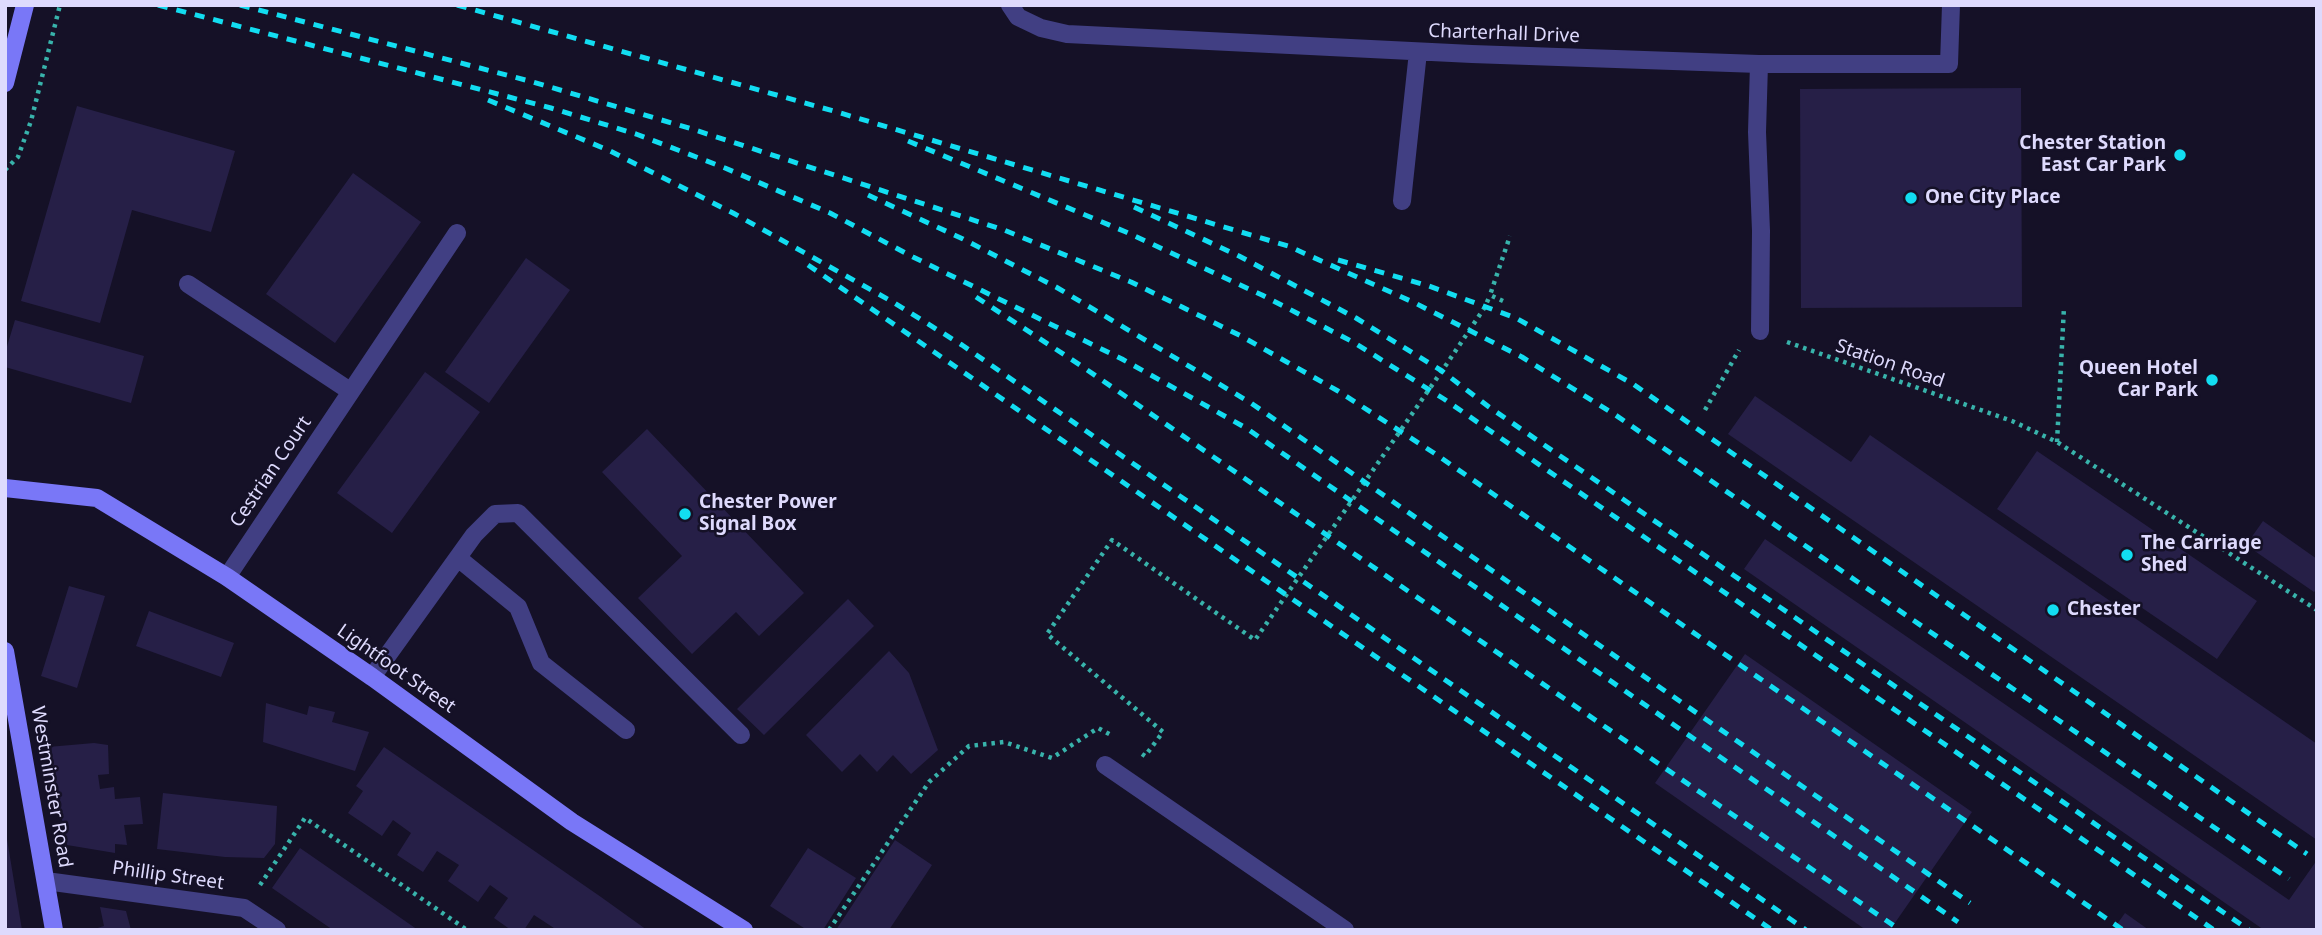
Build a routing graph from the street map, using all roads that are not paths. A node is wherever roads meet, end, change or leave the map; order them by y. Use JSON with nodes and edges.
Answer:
{"nodes":[{"id":1,"x":24,"y":5,"type":"edge"},
{"id":2,"x":1010,"y":5,"type":"edge"},
{"id":3,"x":1951,"y":5,"type":"edge"},
{"id":4,"x":1418,"y":52,"type":"junction"},
{"id":5,"x":1759,"y":64,"type":"junction"},
{"id":6,"x":5,"y":83,"type":"edge"},
{"id":7,"x":1402,"y":201,"type":"dead end"},
{"id":8,"x":457,"y":233,"type":"dead end"},
{"id":9,"x":188,"y":285,"type":"dead end"},
{"id":10,"x":1752,"y":336,"type":"road end"},
{"id":11,"x":350,"y":391,"type":"junction"},
{"id":12,"x":5,"y":488,"type":"edge"},
{"id":13,"x":458,"y":558,"type":"junction"},
{"id":14,"x":226,"y":577,"type":"junction"},
{"id":15,"x":5,"y":651,"type":"edge"},
{"id":16,"x":372,"y":677,"type":"junction"},
{"id":17,"x":626,"y":730,"type":"dead end"},
{"id":18,"x":741,"y":735,"type":"dead end"},
{"id":19,"x":1105,"y":765,"type":"dead end"},
{"id":20,"x":46,"y":881,"type":"junction"},
{"id":21,"x":273,"y":928,"type":"edge"},
{"id":22,"x":54,"y":930,"type":"edge"},
{"id":23,"x":744,"y":930,"type":"edge"},
{"id":24,"x":1345,"y":930,"type":"edge"}],
"edges":[{"from":1,"to":6,"type":"street"},
{"from":2,"to":4,"type":"street","name":"Charterhall Drive"},
{"from":3,"to":5,"type":"street","name":"Charterhall Drive"},
{"from":4,"to":5,"type":"street","name":"Charterhall Drive"},
{"from":4,"to":7,"type":"street"},
{"from":5,"to":10,"type":"street"},
{"from":8,"to":11,"type":"street","name":"Cestrian Court"},
{"from":9,"to":11,"type":"street"},
{"from":11,"to":14,"type":"street","name":"Cestrian Court"},
{"from":12,"to":14,"type":"street","name":"Lightfoot Street"},
{"from":13,"to":16,"type":"street"},
{"from":13,"to":17,"type":"street"},
{"from":13,"to":18,"type":"street"},
{"from":14,"to":16,"type":"street","name":"Lightfoot Street"},
{"from":15,"to":20,"type":"street","name":"Westminster Road"},
{"from":16,"to":23,"type":"street","name":"Lightfoot Street"},
{"from":19,"to":24,"type":"street"},
{"from":20,"to":21,"type":"street","name":"Phillip Street"},
{"from":20,"to":22,"type":"street","name":"Westminster Road"}]}
